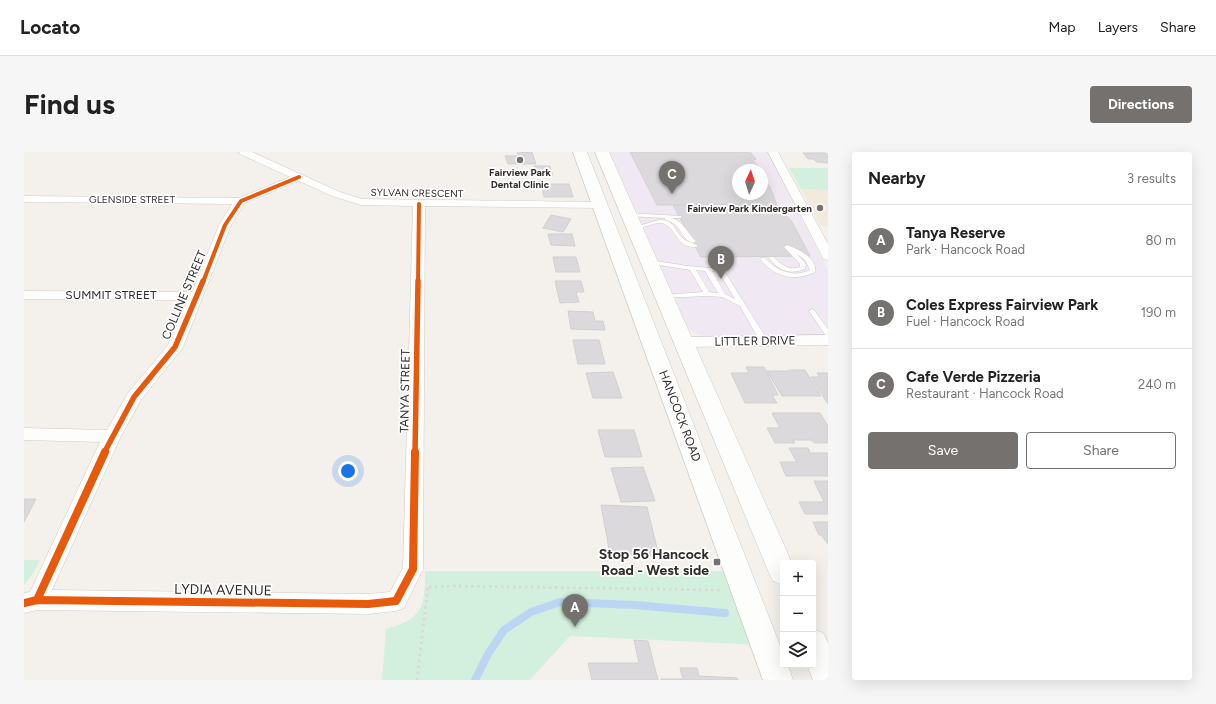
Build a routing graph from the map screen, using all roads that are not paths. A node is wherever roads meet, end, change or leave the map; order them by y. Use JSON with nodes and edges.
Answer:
{"nodes":[{"id":1,"x":244,"y":152,"type":"edge"},
{"id":2,"x":580,"y":152,"type":"edge"},
{"id":3,"x":602,"y":152,"type":"edge"},
{"id":4,"x":773,"y":152,"type":"edge"},
{"id":5,"x":299,"y":177,"type":"junction"},
{"id":6,"x":616,"y":185,"type":"junction"},
{"id":7,"x":24,"y":199,"type":"edge"},
{"id":8,"x":241,"y":201,"type":"junction"},
{"id":9,"x":420,"y":204,"type":"junction"},
{"id":10,"x":600,"y":205,"type":"junction"},
{"id":11,"x":660,"y":216,"type":"junction"},
{"id":12,"x":679,"y":217,"type":"dead end"},
{"id":13,"x":631,"y":221,"type":"junction"},
{"id":14,"x":828,"y":256,"type":"edge"},
{"id":15,"x":772,"y":258,"type":"dead end"},
{"id":16,"x":763,"y":259,"type":"dead end"},
{"id":17,"x":648,"y":262,"type":"junction"},
{"id":18,"x":692,"y":268,"type":"junction"},
{"id":19,"x":707,"y":269,"type":"junction"},
{"id":20,"x":707,"y":294,"type":"junction"},
{"id":21,"x":24,"y":295,"type":"edge"},
{"id":22,"x":723,"y":295,"type":"junction"},
{"id":23,"x":197,"y":296,"type":"junction"},
{"id":24,"x":663,"y":297,"type":"junction"},
{"id":25,"x":742,"y":305,"type":"junction"},
{"id":26,"x":812,"y":311,"type":"dead end"},
{"id":27,"x":642,"y":315,"type":"junction"},
{"id":28,"x":828,"y":334,"type":"edge"},
{"id":29,"x":828,"y":340,"type":"edge"},
{"id":30,"x":764,"y":341,"type":"junction"},
{"id":31,"x":683,"y":342,"type":"junction"},
{"id":32,"x":668,"y":384,"type":"junction"},
{"id":33,"x":24,"y":434,"type":"edge"},
{"id":34,"x":112,"y":436,"type":"junction"},
{"id":35,"x":780,"y":567,"type":"edge"},
{"id":36,"x":411,"y":574,"type":"joint"},
{"id":37,"x":30,"y":602,"type":"edge"},
{"id":38,"x":816,"y":650,"type":"edge"},
{"id":39,"x":828,"y":678,"type":"edge"},
{"id":40,"x":778,"y":680,"type":"edge"}],
"edges":[{"from":1,"to":5,"type":"street","name":"SYLVAN CRESCENT"},
{"from":2,"to":10,"type":"main road","name":"HANCOCK ROAD"},
{"from":3,"to":6,"type":"main road"},
{"from":4,"to":14,"type":"street"},
{"from":5,"to":8,"type":"street"},
{"from":5,"to":9,"type":"street","name":"SYLVAN CRESCENT"},
{"from":6,"to":10,"type":"main road"},
{"from":6,"to":13,"type":"main road"},
{"from":7,"to":8,"type":"street","name":"GLENSIDE STREET"},
{"from":8,"to":23,"type":"street","name":"COLLINE STREET"},
{"from":9,"to":10,"type":"street","name":"SYLVAN CRESCENT"},
{"from":9,"to":36,"type":"street","name":"TANYA STREET"},
{"from":10,"to":13,"type":"main road"},
{"from":10,"to":27,"type":"main road","name":"HANCOCK ROAD"},
{"from":11,"to":12,"type":"lane"},
{"from":11,"to":13,"type":"lane"},
{"from":11,"to":13,"type":"lane"},
{"from":13,"to":17,"type":"main road"},
{"from":15,"to":16,"type":"lane"},
{"from":17,"to":18,"type":"lane"},
{"from":17,"to":24,"type":"main road"},
{"from":18,"to":19,"type":"lane"},
{"from":18,"to":20,"type":"lane"},
{"from":19,"to":22,"type":"lane"},
{"from":19,"to":25,"type":"lane"},
{"from":20,"to":22,"type":"lane"},
{"from":20,"to":24,"type":"lane"},
{"from":21,"to":23,"type":"street","name":"SUMMIT STREET"},
{"from":22,"to":25,"type":"lane"},
{"from":23,"to":34,"type":"street","name":"COLLINE STREET"},
{"from":24,"to":31,"type":"main road"},
{"from":25,"to":30,"type":"lane"},
{"from":26,"to":28,"type":"lane"},
{"from":27,"to":31,"type":"main road"},
{"from":27,"to":32,"type":"main road","name":"HANCOCK ROAD"},
{"from":29,"to":30,"type":"street","name":"LITTLER DRIVE"},
{"from":30,"to":31,"type":"street","name":"LITTLER DRIVE"},
{"from":31,"to":32,"type":"main road"},
{"from":31,"to":35,"type":"main road"},
{"from":32,"to":40,"type":"main road","name":"HANCOCK ROAD"},
{"from":33,"to":34,"type":"street"},
{"from":34,"to":37,"type":"street","name":"COLLINE STREET"},
{"from":36,"to":37,"type":"street","name":"LYDIA AVENUE"},
{"from":38,"to":39,"type":"main road"}]}
